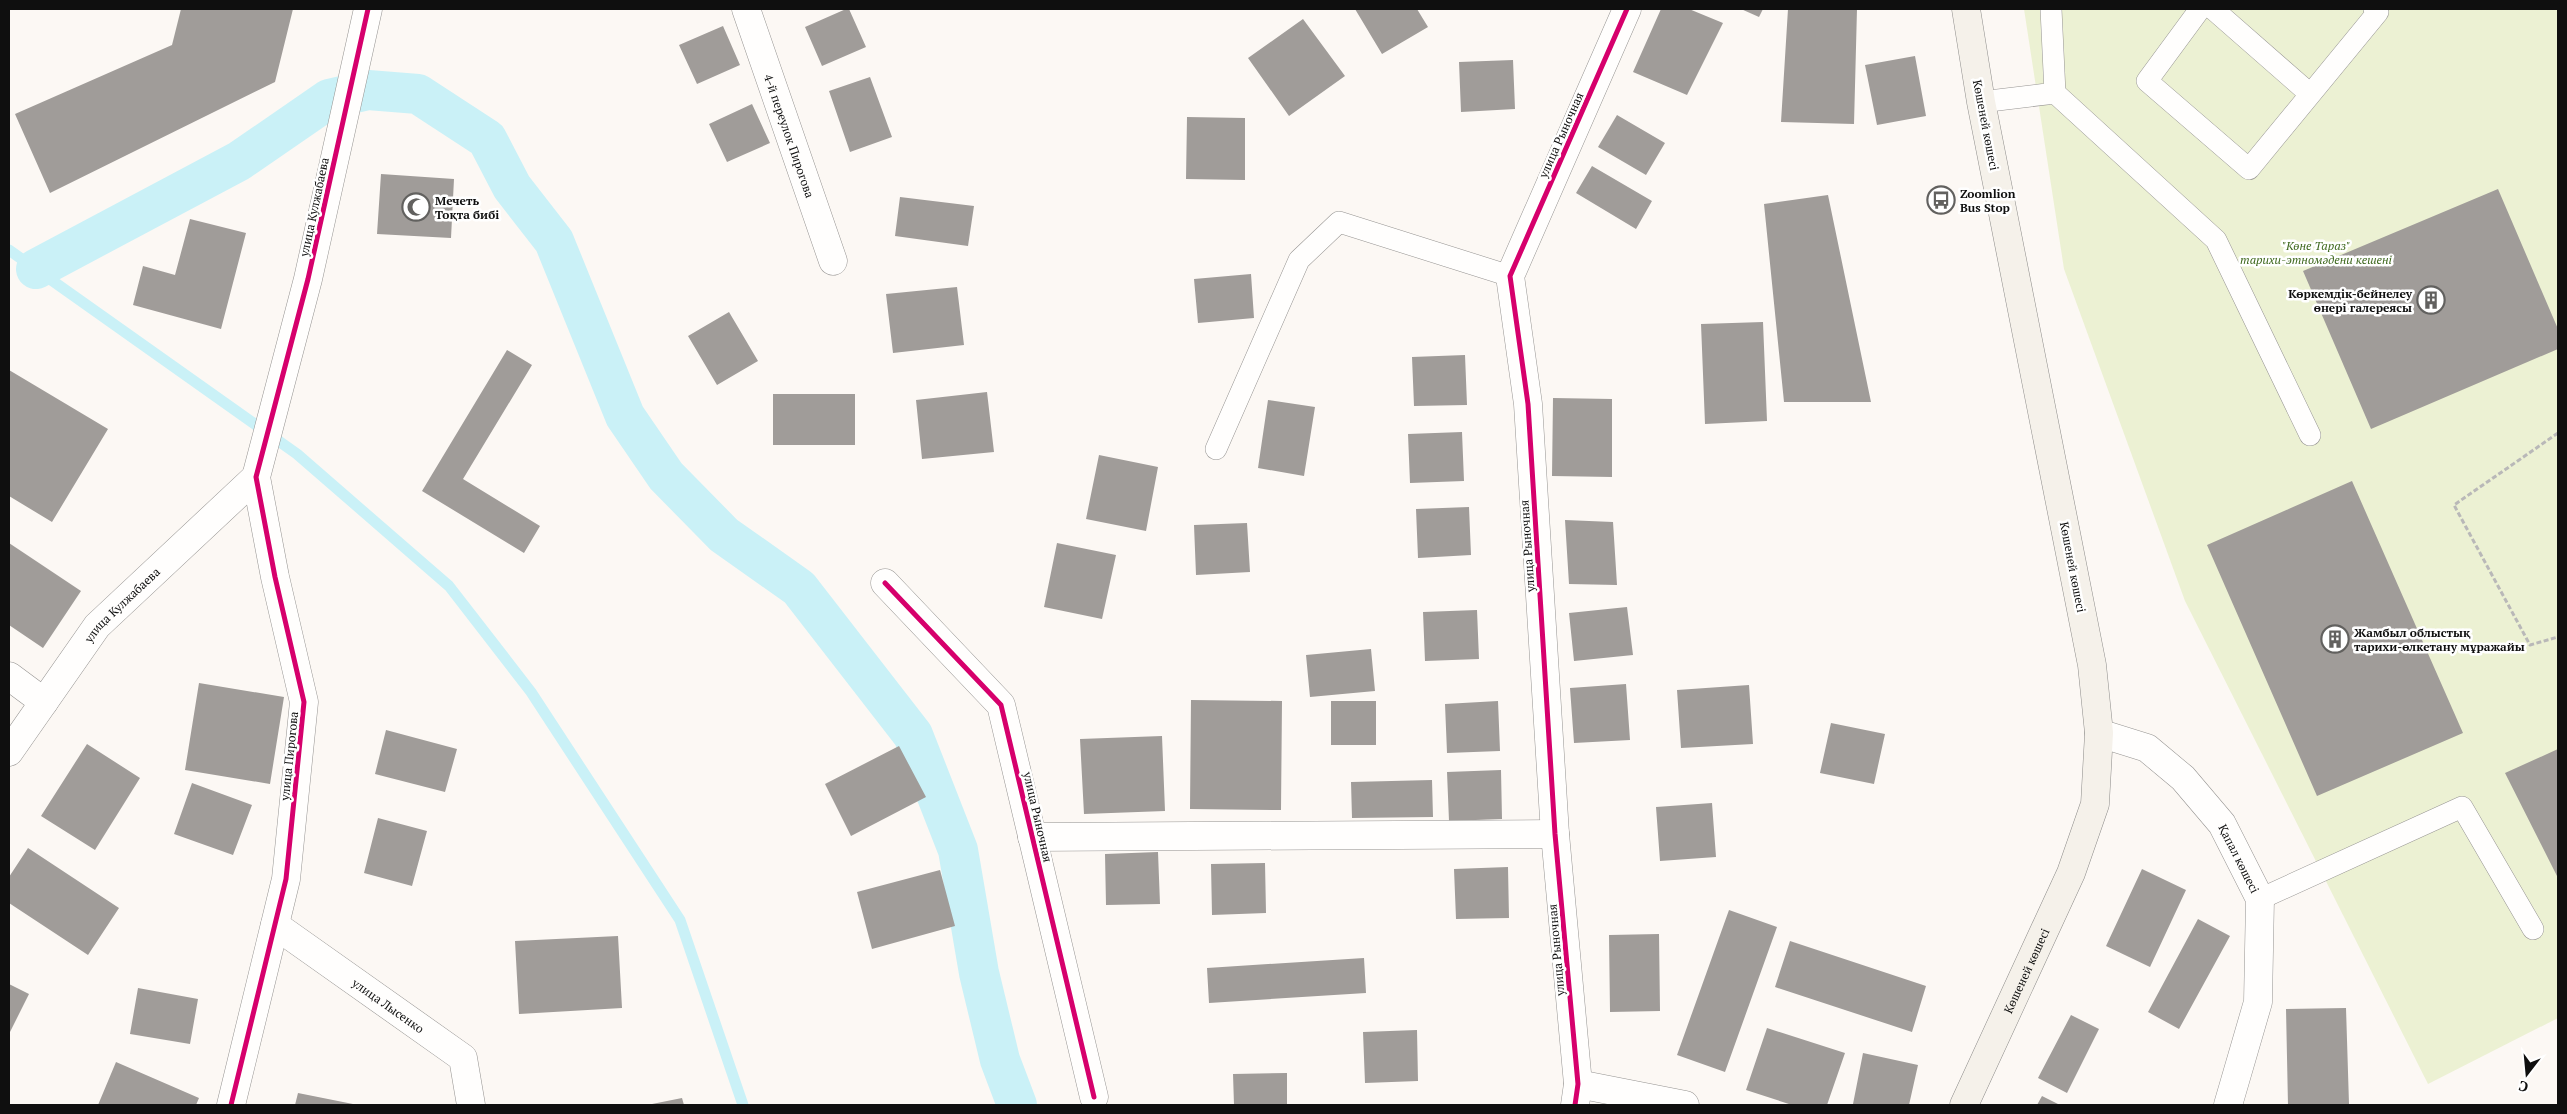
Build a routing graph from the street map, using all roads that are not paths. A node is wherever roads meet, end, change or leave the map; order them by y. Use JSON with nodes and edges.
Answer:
{"nodes":[{"id":1,"x":368,"y":9,"type":"edge"},
{"id":2,"x":746,"y":9,"type":"edge"},
{"id":3,"x":1627,"y":9,"type":"edge"},
{"id":4,"x":1966,"y":9,"type":"edge"},
{"id":5,"x":2051,"y":9,"type":"edge"},
{"id":6,"x":2200,"y":9,"type":"edge"},
{"id":7,"x":2214,"y":9,"type":"edge"},
{"id":8,"x":2374,"y":9,"type":"edge"},
{"id":9,"x":2055,"y":93,"type":"junction"},
{"id":10,"x":2310,"y":94,"type":"junction"},
{"id":11,"x":1981,"y":102,"type":"junction"},
{"id":12,"x":833,"y":261,"type":"dead end"},
{"id":13,"x":1510,"y":276,"type":"junction"},
{"id":14,"x":274,"y":409,"type":"joint"},
{"id":15,"x":2310,"y":436,"type":"dead end"},
{"id":16,"x":1216,"y":449,"type":"dead end"},
{"id":17,"x":259,"y":466,"type":"junction"},
{"id":18,"x":885,"y":583,"type":"dead end"},
{"id":19,"x":9,"y":676,"type":"edge"},
{"id":20,"x":44,"y":702,"type":"junction"},
{"id":21,"x":2099,"y":733,"type":"junction"},
{"id":22,"x":9,"y":752,"type":"edge"},
{"id":23,"x":1555,"y":834,"type":"junction"},
{"id":24,"x":1032,"y":837,"type":"junction"},
{"id":25,"x":2260,"y":899,"type":"junction"},
{"id":26,"x":275,"y":925,"type":"junction"},
{"id":27,"x":2532,"y":929,"type":"dead end"},
{"id":28,"x":1576,"y":1094,"type":"edge"},
{"id":29,"x":1094,"y":1097,"type":"dead end"},
{"id":30,"x":231,"y":1105,"type":"edge"},
{"id":31,"x":471,"y":1105,"type":"edge"},
{"id":32,"x":1686,"y":1105,"type":"edge"},
{"id":33,"x":1964,"y":1105,"type":"edge"},
{"id":34,"x":2228,"y":1105,"type":"edge"}],
"edges":[{"from":1,"to":14,"type":"street","name":"улица Кулжабаева"},
{"from":2,"to":12,"type":"street","name":"4-й переулок Пирогова"},
{"from":3,"to":13,"type":"street","name":"улица Рыночная"},
{"from":4,"to":11,"type":"main road","name":"Көшеней көшесі"},
{"from":5,"to":9,"type":"lane"},
{"from":6,"to":10,"type":"lane"},
{"from":7,"to":10,"type":"lane"},
{"from":8,"to":10,"type":"lane"},
{"from":9,"to":11,"type":"lane"},
{"from":9,"to":15,"type":"lane"},
{"from":11,"to":21,"type":"main road","name":"Көшеней көшесі"},
{"from":13,"to":16,"type":"lane"},
{"from":13,"to":23,"type":"street","name":"улица Рыночная"},
{"from":14,"to":17,"type":"street","name":"улица Пирогова"},
{"from":17,"to":20,"type":"street","name":"улица Кулжабаева"},
{"from":17,"to":26,"type":"street","name":"улица Пирогова"},
{"from":18,"to":24,"type":"street","name":"улица Рыночная"},
{"from":19,"to":20,"type":"street"},
{"from":20,"to":22,"type":"street","name":"улица Кулжабаева"},
{"from":21,"to":25,"type":"street","name":"Қапал көшесі"},
{"from":21,"to":33,"type":"main road","name":"Көшеней көшесі"},
{"from":23,"to":24,"type":"street","name":"улица Рыночная"},
{"from":23,"to":28,"type":"street","name":"улица Рыночная"},
{"from":24,"to":29,"type":"street","name":"улица Рыночная"},
{"from":25,"to":27,"type":"lane"},
{"from":25,"to":34,"type":"street","name":"Қапал көшесі"},
{"from":26,"to":30,"type":"street","name":"улица Пирогова"},
{"from":26,"to":31,"type":"street","name":"улица Лысенко"},
{"from":28,"to":32,"type":"street"}]}
